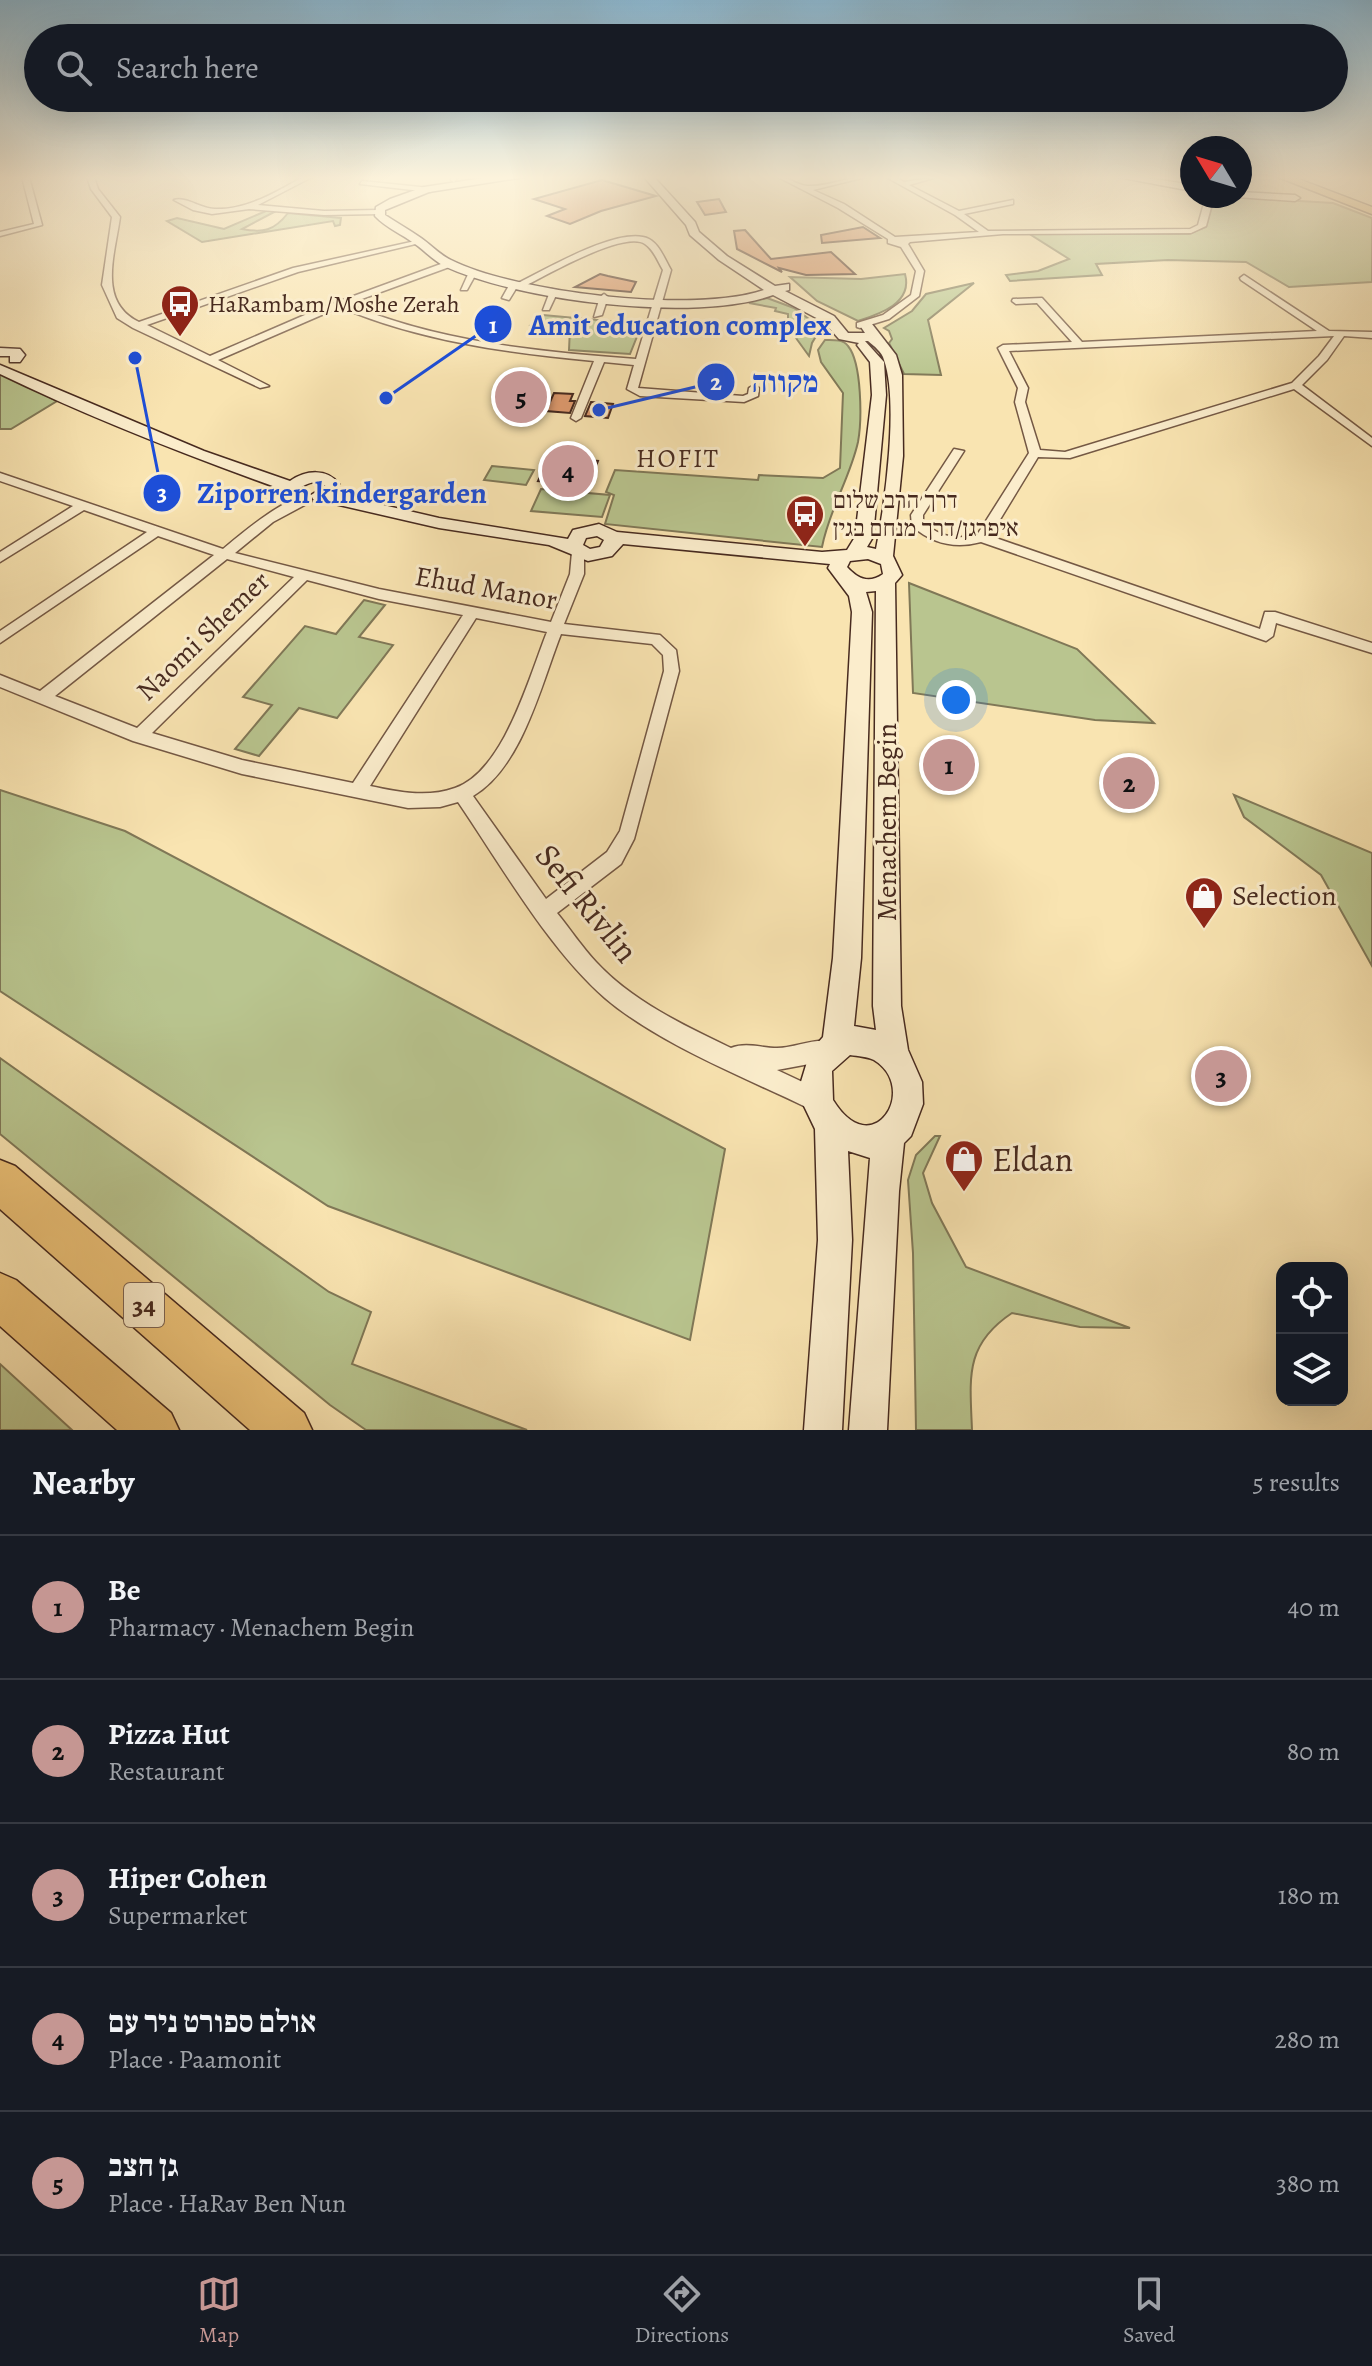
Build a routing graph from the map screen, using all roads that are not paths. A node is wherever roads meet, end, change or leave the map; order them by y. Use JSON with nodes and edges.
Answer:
{"nodes":[{"id":1,"x":112,"y":244,"type":"edge"},
{"id":2,"x":412,"y":244,"type":"edge"},
{"id":3,"x":422,"y":244,"type":"edge"},
{"id":4,"x":611,"y":244,"type":"edge"},
{"id":5,"x":650,"y":244,"type":"edge"},
{"id":6,"x":714,"y":244,"type":"edge"},
{"id":7,"x":907,"y":244,"type":"edge"},
{"id":8,"x":449,"y":264,"type":"junction"},
{"id":9,"x":473,"y":272,"type":"junction"},
{"id":10,"x":1244,"y":278,"type":"dead end"},
{"id":11,"x":517,"y":284,"type":"junction"},
{"id":12,"x":464,"y":288,"type":"dead end"},
{"id":13,"x":778,"y":289,"type":"junction"},
{"id":14,"x":554,"y":291,"type":"junction"},
{"id":15,"x":604,"y":297,"type":"junction"},
{"id":16,"x":506,"y":298,"type":"dead end"},
{"id":17,"x":660,"y":301,"type":"junction"},
{"id":18,"x":1016,"y":301,"type":"dead end"},
{"id":19,"x":340,"y":304,"type":"junction"},
{"id":20,"x":546,"y":308,"type":"dead end"},
{"id":21,"x":597,"y":315,"type":"dead end"},
{"id":22,"x":136,"y":326,"type":"junction"},
{"id":23,"x":863,"y":331,"type":"junction"},
{"id":24,"x":1325,"y":332,"type":"junction"},
{"id":25,"x":1341,"y":333,"type":"junction"},
{"id":26,"x":1372,"y":335,"type":"edge"},
{"id":27,"x":1078,"y":343,"type":"junction"},
{"id":28,"x":4,"y":357,"type":"edge"},
{"id":29,"x":210,"y":360,"type":"junction"},
{"id":30,"x":600,"y":360,"type":"junction"},
{"id":31,"x":639,"y":362,"type":"junction"},
{"id":32,"x":1296,"y":385,"type":"junction"},
{"id":33,"x":264,"y":386,"type":"dead end"},
{"id":34,"x":754,"y":388,"type":"dead end"},
{"id":35,"x":576,"y":418,"type":"dead end"},
{"id":36,"x":1372,"y":443,"type":"edge"},
{"id":37,"x":958,"y":451,"type":"dead end"},
{"id":38,"x":1035,"y":453,"type":"junction"},
{"id":39,"x":4,"y":483,"type":"edge"},
{"id":40,"x":308,"y":489,"type":"junction"},
{"id":41,"x":84,"y":505,"type":"junction"},
{"id":42,"x":158,"y":530,"type":"junction"},
{"id":43,"x":982,"y":538,"type":"junction"},
{"id":44,"x":577,"y":544,"type":"junction"},
{"id":45,"x":608,"y":547,"type":"junction"},
{"id":46,"x":224,"y":554,"type":"junction"},
{"id":47,"x":850,"y":554,"type":"junction"},
{"id":48,"x":0,"y":558,"type":"edge"},
{"id":49,"x":885,"y":570,"type":"junction"},
{"id":50,"x":577,"y":574,"type":"junction"},
{"id":51,"x":304,"y":575,"type":"junction"},
{"id":52,"x":846,"y":580,"type":"junction"},
{"id":53,"x":472,"y":613,"type":"junction"},
{"id":54,"x":554,"y":628,"type":"junction"},
{"id":55,"x":0,"y":638,"type":"edge"},
{"id":56,"x":1372,"y":648,"type":"edge"},
{"id":57,"x":0,"y":681,"type":"edge"},
{"id":58,"x":43,"y":697,"type":"junction"},
{"id":59,"x":139,"y":736,"type":"junction"},
{"id":60,"x":357,"y":791,"type":"junction"},
{"id":61,"x":463,"y":795,"type":"junction"},
{"id":62,"x":544,"y":912,"type":"junction"},
{"id":63,"x":833,"y":1048,"type":"junction"},
{"id":64,"x":721,"y":1054,"type":"junction"},
{"id":65,"x":895,"y":1061,"type":"junction"},
{"id":66,"x":824,"y":1113,"type":"junction"},
{"id":67,"x":889,"y":1137,"type":"junction"},
{"id":68,"x":0,"y":1181,"type":"edge"},
{"id":69,"x":0,"y":1296,"type":"edge"},
{"id":70,"x":154,"y":1430,"type":"edge"},
{"id":71,"x":287,"y":1430,"type":"edge"},
{"id":72,"x":823,"y":1430,"type":"edge"},
{"id":73,"x":868,"y":1430,"type":"edge"}],
"edges":[{"from":1,"to":22,"type":"street"},
{"from":2,"to":22,"type":"street"},
{"from":3,"to":8,"type":"main road"},
{"from":4,"to":11,"type":"street"},
{"from":5,"to":17,"type":"street"},
{"from":6,"to":13,"type":"main road"},
{"from":7,"to":23,"type":"street"},
{"from":8,"to":9,"type":"main road"},
{"from":8,"to":19,"type":"street"},
{"from":9,"to":11,"type":"main road"},
{"from":9,"to":12,"type":"street"},
{"from":10,"to":24,"type":"street"},
{"from":11,"to":14,"type":"main road"},
{"from":11,"to":16,"type":"street"},
{"from":13,"to":17,"type":"main road"},
{"from":13,"to":23,"type":"main road"},
{"from":13,"to":23,"type":"main road"},
{"from":14,"to":15,"type":"main road"},
{"from":14,"to":20,"type":"street"},
{"from":15,"to":17,"type":"main road"},
{"from":15,"to":21,"type":"street"},
{"from":17,"to":31,"type":"street"},
{"from":18,"to":27,"type":"street"},
{"from":19,"to":29,"type":"street"},
{"from":19,"to":30,"type":"street"},
{"from":22,"to":29,"type":"street"},
{"from":23,"to":47,"type":"main road"},
{"from":23,"to":49,"type":"main road","name":"Menachem Begin"},
{"from":24,"to":25,"type":"street"},
{"from":24,"to":27,"type":"street"},
{"from":25,"to":26,"type":"street"},
{"from":25,"to":32,"type":"street"},
{"from":27,"to":38,"type":"street"},
{"from":28,"to":40,"type":"main road"},
{"from":29,"to":33,"type":"street"},
{"from":30,"to":31,"type":"street"},
{"from":30,"to":35,"type":"street"},
{"from":31,"to":34,"type":"street"},
{"from":32,"to":36,"type":"street"},
{"from":32,"to":38,"type":"street"},
{"from":37,"to":43,"type":"street"},
{"from":38,"to":43,"type":"street"},
{"from":39,"to":41,"type":"street","name":"Ehud Manor"},
{"from":40,"to":44,"type":"main road"},
{"from":40,"to":46,"type":"street"},
{"from":41,"to":42,"type":"street","name":"Ehud Manor"},
{"from":41,"to":48,"type":"street"},
{"from":42,"to":46,"type":"street","name":"Ehud Manor"},
{"from":42,"to":55,"type":"street"},
{"from":43,"to":56,"type":"street"},
{"from":44,"to":45,"type":"main road"},
{"from":44,"to":50,"type":"street"},
{"from":45,"to":47,"type":"main road"},
{"from":45,"to":50,"type":"street"},
{"from":45,"to":52,"type":"main road"},
{"from":46,"to":51,"type":"street","name":"Ehud Manor"},
{"from":46,"to":58,"type":"street"},
{"from":47,"to":49,"type":"main road"},
{"from":47,"to":52,"type":"main road"},
{"from":49,"to":52,"type":"main road"},
{"from":49,"to":65,"type":"main road","name":"Menachem Begin"},
{"from":50,"to":54,"type":"street"},
{"from":51,"to":53,"type":"street","name":"Ehud Manor"},
{"from":51,"to":59,"type":"street","name":"Naomi Shemer"},
{"from":52,"to":63,"type":"main road","name":"Menachem Begin"},
{"from":53,"to":54,"type":"street","name":"Ehud Manor"},
{"from":53,"to":60,"type":"street"},
{"from":54,"to":61,"type":"street"},
{"from":54,"to":62,"type":"street","name":"Ehud Manor"},
{"from":57,"to":58,"type":"street"},
{"from":58,"to":59,"type":"street"},
{"from":59,"to":60,"type":"street"},
{"from":60,"to":61,"type":"street"},
{"from":61,"to":62,"type":"street","name":"Sefi Rivlin"},
{"from":62,"to":64,"type":"street","name":"Sefi Rivlin"},
{"from":63,"to":64,"type":"street","name":"Sefi Rivlin"},
{"from":63,"to":65,"type":"main road"},
{"from":63,"to":66,"type":"main road"},
{"from":64,"to":66,"type":"street","name":"Sefi Rivlin"},
{"from":65,"to":67,"type":"main road"},
{"from":66,"to":67,"type":"main road"},
{"from":66,"to":72,"type":"main road"},
{"from":67,"to":73,"type":"main road"},
{"from":68,"to":71,"type":"highway","number":"34"},
{"from":69,"to":70,"type":"highway"}]}
